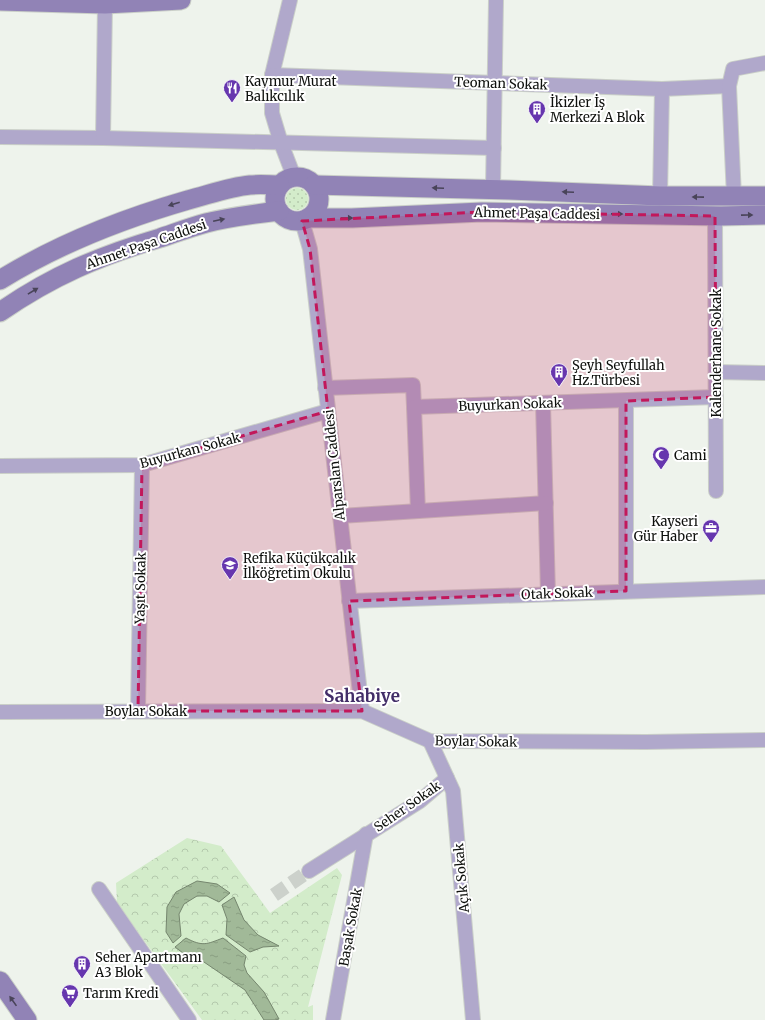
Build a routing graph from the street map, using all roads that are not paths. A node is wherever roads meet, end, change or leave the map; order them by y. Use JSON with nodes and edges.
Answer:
{"nodes":[{"id":1,"x":23,"y":0,"type":"edge"},
{"id":2,"x":181,"y":0,"type":"edge"},
{"id":3,"x":290,"y":0,"type":"edge"},
{"id":4,"x":496,"y":0,"type":"edge"},
{"id":5,"x":0,"y":1,"type":"edge"},
{"id":6,"x":105,"y":4,"type":"junction"},
{"id":7,"x":765,"y":63,"type":"edge"},
{"id":8,"x":272,"y":75,"type":"junction"},
{"id":9,"x":494,"y":83,"type":"junction"},
{"id":10,"x":729,"y":86,"type":"junction"},
{"id":11,"x":662,"y":89,"type":"junction"},
{"id":12,"x":0,"y":137,"type":"edge"},
{"id":13,"x":103,"y":138,"type":"junction"},
{"id":14,"x":281,"y":143,"type":"junction"},
{"id":15,"x":494,"y":148,"type":"junction"},
{"id":16,"x":287,"y":181,"type":"junction"},
{"id":17,"x":314,"y":185,"type":"junction"},
{"id":18,"x":493,"y":189,"type":"junction"},
{"id":19,"x":660,"y":196,"type":"junction"},
{"id":20,"x":765,"y":196,"type":"edge"},
{"id":21,"x":734,"y":197,"type":"junction"},
{"id":22,"x":279,"y":211,"type":"junction"},
{"id":23,"x":765,"y":215,"type":"edge"},
{"id":24,"x":716,"y":216,"type":"junction"},
{"id":25,"x":305,"y":219,"type":"junction"},
{"id":26,"x":0,"y":280,"type":"edge"},
{"id":27,"x":0,"y":312,"type":"edge"},
{"id":28,"x":716,"y":372,"type":"junction"},
{"id":29,"x":765,"y":373,"type":"edge"},
{"id":30,"x":326,"y":388,"type":"junction"},
{"id":31,"x":716,"y":398,"type":"junction"},
{"id":32,"x":626,"y":400,"type":"junction"},
{"id":33,"x":543,"y":403,"type":"junction"},
{"id":34,"x":414,"y":407,"type":"junction"},
{"id":35,"x":328,"y":411,"type":"junction"},
{"id":36,"x":142,"y":465,"type":"junction"},
{"id":37,"x":0,"y":466,"type":"edge"},
{"id":38,"x":716,"y":490,"type":"dead end"},
{"id":39,"x":546,"y":503,"type":"junction"},
{"id":40,"x":418,"y":511,"type":"junction"},
{"id":41,"x":340,"y":516,"type":"junction"},
{"id":42,"x":765,"y":587,"type":"edge"},
{"id":43,"x":626,"y":591,"type":"junction"},
{"id":44,"x":548,"y":594,"type":"junction"},
{"id":45,"x":349,"y":601,"type":"junction"},
{"id":46,"x":138,"y":711,"type":"junction"},
{"id":47,"x":362,"y":711,"type":"junction"},
{"id":48,"x":0,"y":712,"type":"edge"},
{"id":49,"x":765,"y":740,"type":"edge"},
{"id":50,"x":430,"y":741,"type":"junction"},
{"id":51,"x":447,"y":778,"type":"junction"},
{"id":52,"x":366,"y":834,"type":"junction"},
{"id":53,"x":309,"y":871,"type":"tunnel mouth"},
{"id":54,"x":99,"y":889,"type":"dead end"},
{"id":55,"x":0,"y":981,"type":"edge"},
{"id":56,"x":27,"y":1020,"type":"edge"},
{"id":57,"x":189,"y":1020,"type":"edge"},
{"id":58,"x":333,"y":1020,"type":"edge"},
{"id":59,"x":473,"y":1020,"type":"edge"}],
"edges":[{"from":1,"to":5,"type":"street"},
{"from":1,"to":6,"type":"street"},
{"from":2,"to":6,"type":"street"},
{"from":3,"to":8,"type":"street"},
{"from":4,"to":9,"type":"street"},
{"from":6,"to":13,"type":"street"},
{"from":7,"to":10,"type":"street"},
{"from":8,"to":9,"type":"street","name":"Teoman Sokak"},
{"from":8,"to":14,"type":"street"},
{"from":9,"to":11,"type":"street","name":"Teoman Sokak"},
{"from":9,"to":15,"type":"street"},
{"from":10,"to":11,"type":"street","name":"Teoman Sokak"},
{"from":10,"to":21,"type":"street"},
{"from":11,"to":19,"type":"street"},
{"from":12,"to":13,"type":"street"},
{"from":13,"to":14,"type":"street"},
{"from":14,"to":15,"type":"street"},
{"from":14,"to":16,"type":"street"},
{"from":15,"to":18,"type":"street"},
{"from":16,"to":17,"type":"street"},
{"from":16,"to":22,"type":"street"},
{"from":16,"to":26,"type":"street","name":"Ahmet Paşa Caddesi","one_way":true},
{"from":18,"to":17,"type":"street","name":"Ahmet Paşa Caddesi","one_way":true},
{"from":17,"to":25,"type":"street"},
{"from":19,"to":18,"type":"street","name":"Ahmet Paşa Caddesi","one_way":true},
{"from":21,"to":19,"type":"street","name":"Ahmet Paşa Caddesi","one_way":true},
{"from":20,"to":21,"type":"street","name":"Ahmet Paşa Caddesi"},
{"from":22,"to":25,"type":"street"},
{"from":27,"to":22,"type":"street","name":"Ahmet Paşa Caddesi","one_way":true},
{"from":24,"to":23,"type":"street","name":"Ahmet Paşa Caddesi","one_way":true},
{"from":25,"to":24,"type":"street","name":"Ahmet Paşa Caddesi","one_way":true},
{"from":24,"to":28,"type":"street","name":"Kalenderhane Sokak"},
{"from":25,"to":30,"type":"street","name":"Alparslan Caddesi"},
{"from":28,"to":29,"type":"street"},
{"from":28,"to":31,"type":"street","name":"Kalenderhane Sokak"},
{"from":30,"to":34,"type":"street"},
{"from":30,"to":35,"type":"street","name":"Alparslan Caddesi"},
{"from":31,"to":32,"type":"street","name":"Buyurkan Sokak"},
{"from":31,"to":38,"type":"street","name":"Kalenderhane Sokak"},
{"from":32,"to":33,"type":"street","name":"Buyurkan Sokak"},
{"from":32,"to":43,"type":"street"},
{"from":33,"to":34,"type":"street","name":"Buyurkan Sokak"},
{"from":33,"to":39,"type":"street"},
{"from":34,"to":40,"type":"street"},
{"from":35,"to":36,"type":"street","name":"Buyurkan Sokak"},
{"from":35,"to":41,"type":"street","name":"Alparslan Caddesi"},
{"from":36,"to":37,"type":"street","name":"Buyurkan Sokak"},
{"from":36,"to":46,"type":"street","name":"Yaşıt Sokak"},
{"from":39,"to":40,"type":"street"},
{"from":39,"to":44,"type":"street"},
{"from":40,"to":41,"type":"street"},
{"from":41,"to":45,"type":"street","name":"Alparslan Caddesi"},
{"from":42,"to":43,"type":"street","name":"Otak Sokak"},
{"from":43,"to":44,"type":"street","name":"Otak Sokak"},
{"from":44,"to":45,"type":"street","name":"Otak Sokak"},
{"from":45,"to":47,"type":"street","name":"Alparslan Caddesi"},
{"from":46,"to":47,"type":"street","name":"Boylar Sokak"},
{"from":46,"to":48,"type":"street","name":"Boylar Sokak"},
{"from":47,"to":50,"type":"street","name":"Boylar Sokak"},
{"from":49,"to":50,"type":"street","name":"Boylar Sokak"},
{"from":50,"to":51,"type":"street","name":"Açık Sokak"},
{"from":51,"to":52,"type":"street","name":"Seher Sokak"},
{"from":51,"to":59,"type":"street","name":"Açık Sokak"},
{"from":52,"to":53,"type":"street","name":"Seher Sokak"},
{"from":52,"to":58,"type":"street","name":"Başak Sokak"},
{"from":54,"to":57,"type":"street"},
{"from":56,"to":55,"type":"street","one_way":true}]}
